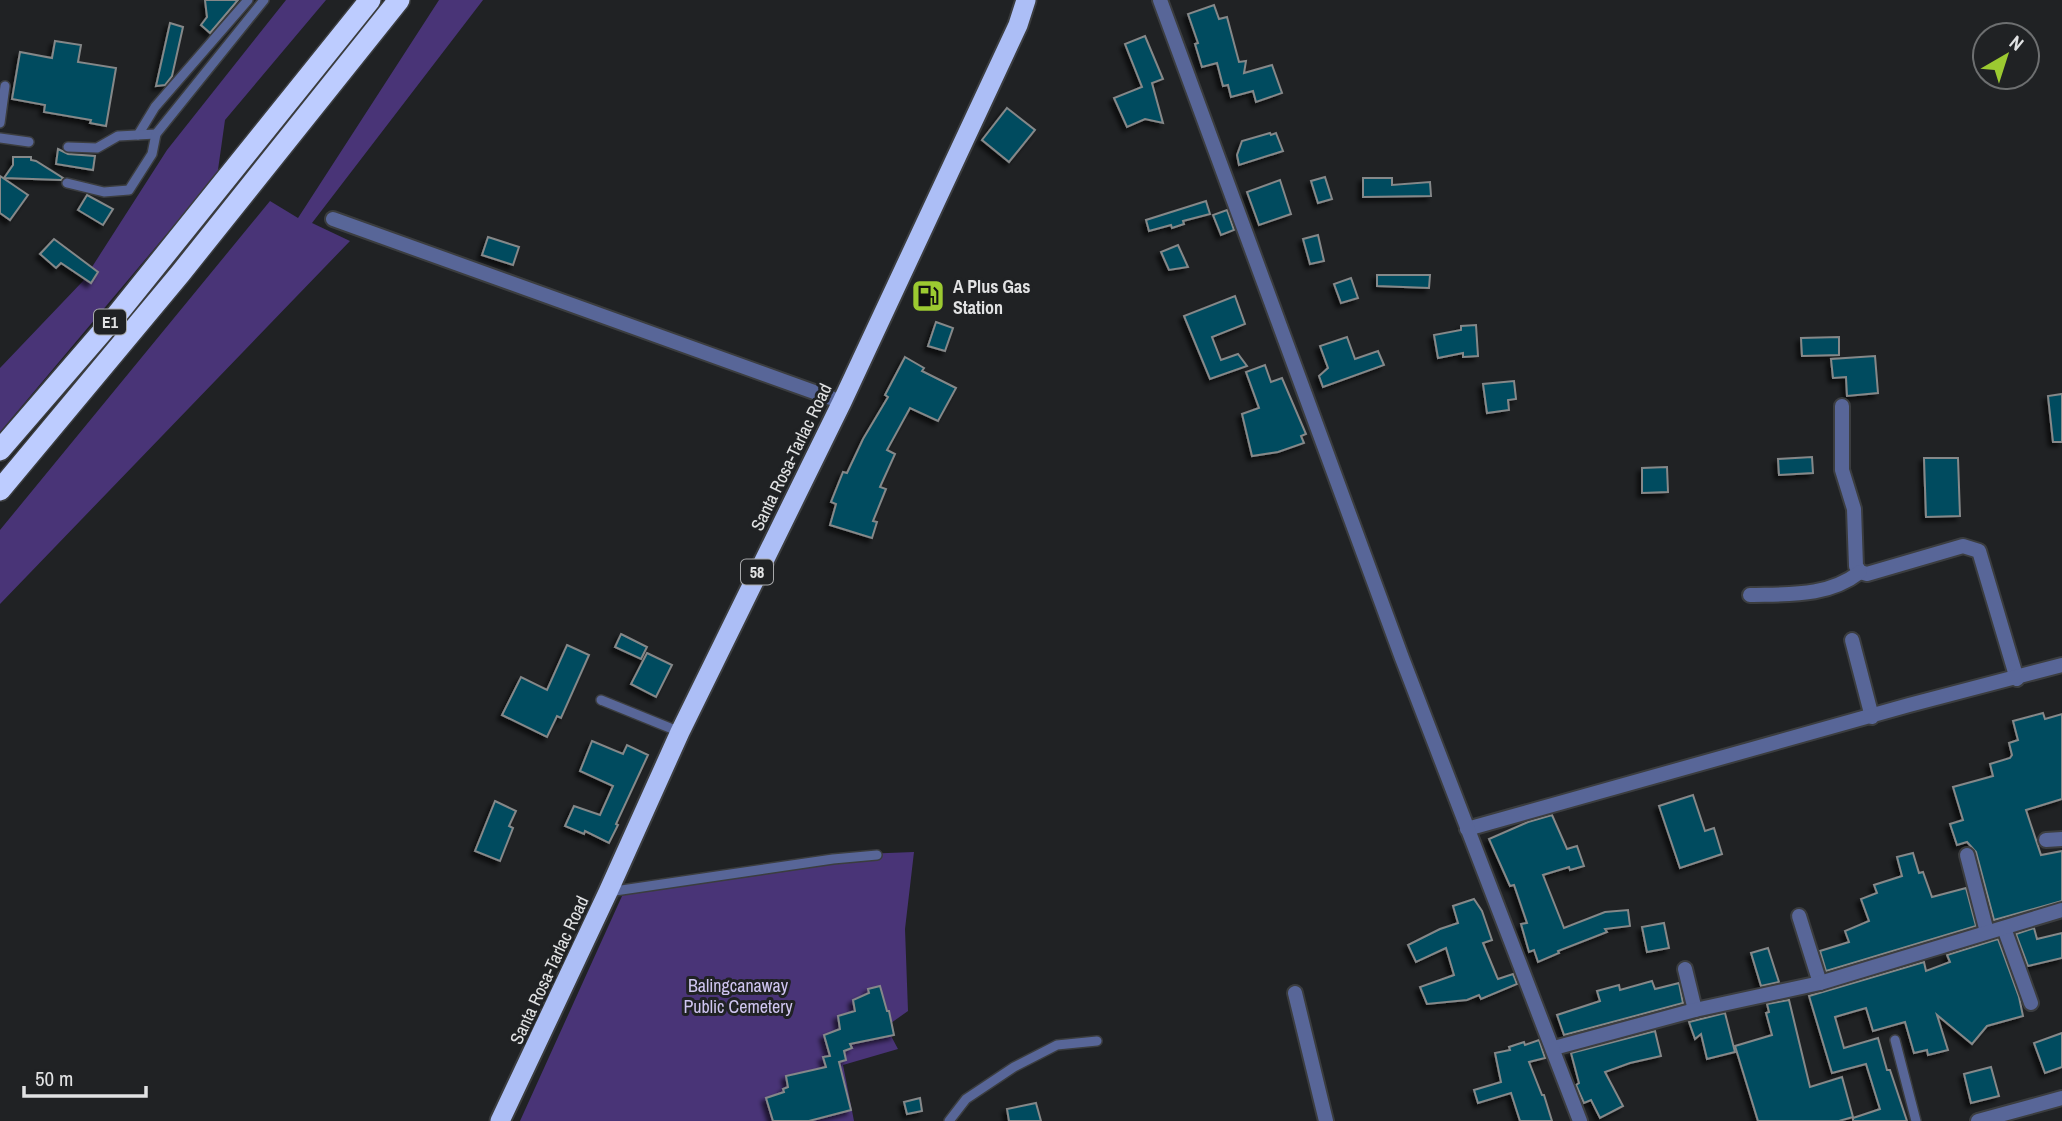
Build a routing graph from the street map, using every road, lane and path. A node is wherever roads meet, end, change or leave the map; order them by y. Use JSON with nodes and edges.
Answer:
{"nodes":[{"id":1,"x":248,"y":0,"type":"edge"},
{"id":2,"x":264,"y":0,"type":"edge"},
{"id":3,"x":370,"y":0,"type":"edge"},
{"id":4,"x":399,"y":0,"type":"edge"},
{"id":5,"x":1026,"y":0,"type":"edge"},
{"id":6,"x":1160,"y":0,"type":"edge"},
{"id":7,"x":216,"y":37,"type":"junction"},
{"id":8,"x":228,"y":45,"type":"junction"},
{"id":9,"x":5,"y":86,"type":"dead end"},
{"id":10,"x":0,"y":122,"type":"edge"},
{"id":11,"x":156,"y":134,"type":"junction"},
{"id":12,"x":138,"y":135,"type":"junction"},
{"id":13,"x":0,"y":138,"type":"edge"},
{"id":14,"x":29,"y":142,"type":"dead end"},
{"id":15,"x":68,"y":147,"type":"dead end"},
{"id":16,"x":67,"y":183,"type":"dead end"},
{"id":17,"x":333,"y":219,"type":"dead end"},
{"id":18,"x":842,"y":402,"type":"junction"},
{"id":19,"x":1842,"y":406,"type":"dead end"},
{"id":20,"x":0,"y":450,"type":"edge"},
{"id":21,"x":0,"y":490,"type":"edge"},
{"id":22,"x":1860,"y":572,"type":"junction"},
{"id":23,"x":1750,"y":594,"type":"dead end"},
{"id":24,"x":1852,"y":640,"type":"dead end"},
{"id":25,"x":2062,"y":665,"type":"edge"},
{"id":26,"x":2017,"y":679,"type":"junction"},
{"id":27,"x":601,"y":700,"type":"dead end"},
{"id":28,"x":1872,"y":717,"type":"junction"},
{"id":29,"x":680,"y":732,"type":"junction"},
{"id":30,"x":1467,"y":829,"type":"junction"},
{"id":31,"x":2062,"y":839,"type":"edge"},
{"id":32,"x":2046,"y":841,"type":"dead end"},
{"id":33,"x":877,"y":855,"type":"dead end"},
{"id":34,"x":1966,"y":855,"type":"dead end"},
{"id":35,"x":608,"y":892,"type":"junction"},
{"id":36,"x":2062,"y":910,"type":"edge"},
{"id":37,"x":1799,"y":916,"type":"dead end"},
{"id":38,"x":2004,"y":928,"type":"junction"},
{"id":39,"x":1987,"y":932,"type":"junction"},
{"id":40,"x":1685,"y":969,"type":"dead end"},
{"id":41,"x":1820,"y":983,"type":"junction"},
{"id":42,"x":1295,"y":993,"type":"dead end"},
{"id":43,"x":2031,"y":1003,"type":"dead end"},
{"id":44,"x":1695,"y":1010,"type":"junction"},
{"id":45,"x":1895,"y":1040,"type":"dead end"},
{"id":46,"x":1097,"y":1041,"type":"dead end"},
{"id":47,"x":1553,"y":1048,"type":"junction"},
{"id":48,"x":2062,"y":1098,"type":"edge"},
{"id":49,"x":500,"y":1121,"type":"edge"},
{"id":50,"x":949,"y":1121,"type":"edge"},
{"id":51,"x":1326,"y":1121,"type":"edge"},
{"id":52,"x":1580,"y":1121,"type":"edge"},
{"id":53,"x":1916,"y":1121,"type":"edge"},
{"id":54,"x":1978,"y":1121,"type":"edge"}],
"edges":[{"from":1,"to":7,"type":"lane"},
{"from":2,"to":8,"type":"lane"},
{"from":3,"to":20,"type":"highway","number":"E1"},
{"from":4,"to":21,"type":"highway","number":"E1"},
{"from":5,"to":18,"type":"highway","name":"Santa Rosa-Tarlac Road","number":"58"},
{"from":6,"to":30,"type":"street"},
{"from":7,"to":8,"type":"lane"},
{"from":7,"to":12,"type":"lane"},
{"from":8,"to":11,"type":"lane"},
{"from":9,"to":10,"type":"lane"},
{"from":11,"to":12,"type":"lane"},
{"from":11,"to":16,"type":"lane"},
{"from":12,"to":15,"type":"lane"},
{"from":13,"to":14,"type":"lane"},
{"from":17,"to":18,"type":"street"},
{"from":18,"to":29,"type":"highway","name":"Santa Rosa-Tarlac Road","number":"58"},
{"from":19,"to":22,"type":"street"},
{"from":22,"to":23,"type":"street"},
{"from":22,"to":26,"type":"street"},
{"from":24,"to":28,"type":"street"},
{"from":25,"to":26,"type":"street"},
{"from":26,"to":28,"type":"street"},
{"from":27,"to":29,"type":"lane"},
{"from":28,"to":30,"type":"street"},
{"from":29,"to":35,"type":"highway","name":"Santa Rosa-Tarlac Road","number":"58"},
{"from":30,"to":47,"type":"street"},
{"from":31,"to":32,"type":"street"},
{"from":33,"to":35,"type":"lane"},
{"from":34,"to":39,"type":"street"},
{"from":35,"to":49,"type":"highway","name":"Santa Rosa-Tarlac Road","number":"58"},
{"from":36,"to":38,"type":"street"},
{"from":37,"to":41,"type":"street"},
{"from":38,"to":39,"type":"street"},
{"from":38,"to":43,"type":"street"},
{"from":39,"to":41,"type":"street"},
{"from":40,"to":44,"type":"street"},
{"from":41,"to":44,"type":"street"},
{"from":42,"to":51,"type":"street"},
{"from":44,"to":47,"type":"street"},
{"from":45,"to":53,"type":"lane"},
{"from":46,"to":50,"type":"lane"},
{"from":47,"to":52,"type":"street"},
{"from":48,"to":54,"type":"street"}]}
